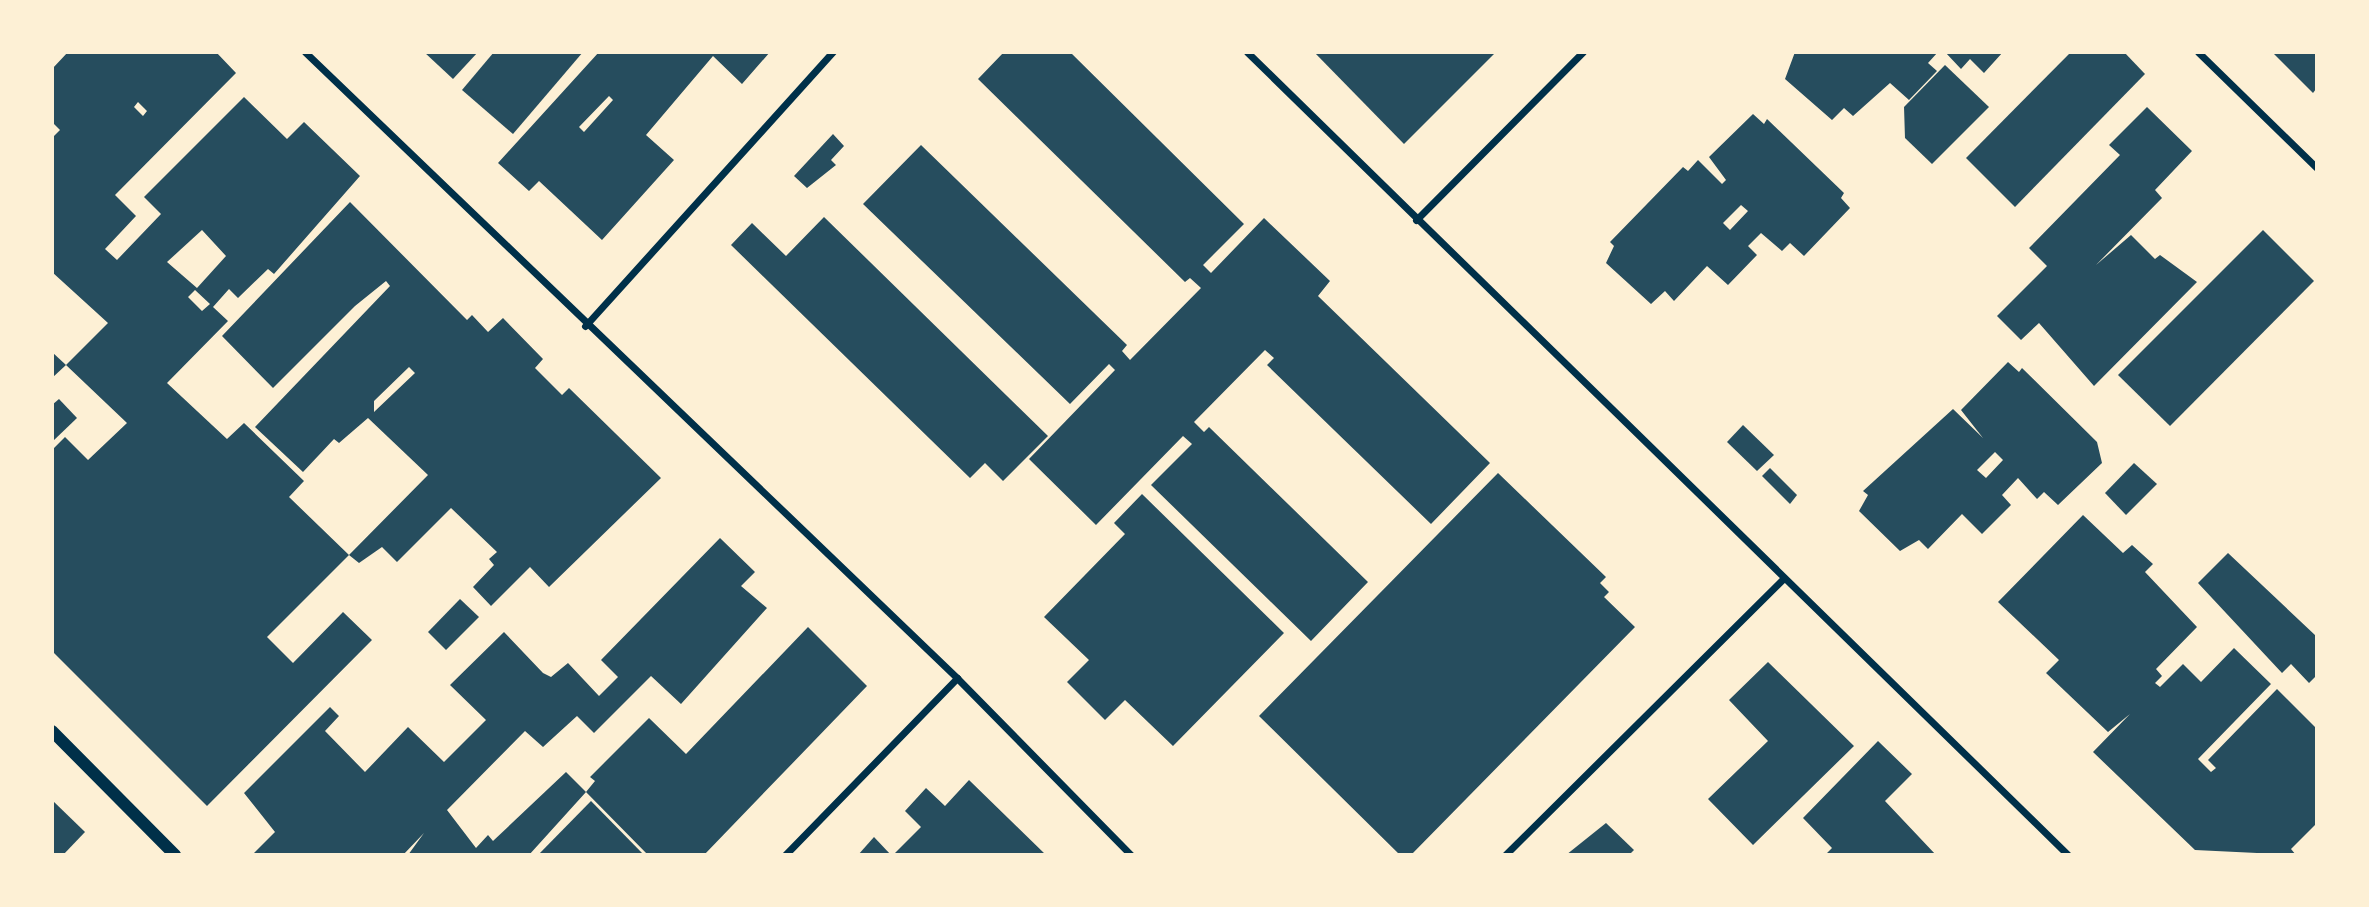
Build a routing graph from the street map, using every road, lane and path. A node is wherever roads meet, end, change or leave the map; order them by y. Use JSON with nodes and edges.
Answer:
{"nodes":[{"id":1,"x":305,"y":52,"type":"edge"},
{"id":2,"x":833,"y":52,"type":"edge"},
{"id":3,"x":1247,"y":52,"type":"edge"},
{"id":4,"x":1583,"y":52,"type":"edge"},
{"id":5,"x":2198,"y":52,"type":"edge"},
{"id":6,"x":2316,"y":167,"type":"edge"},
{"id":7,"x":1416,"y":220,"type":"junction"},
{"id":8,"x":585,"y":326,"type":"junction"},
{"id":9,"x":1783,"y":579,"type":"junction"},
{"id":10,"x":957,"y":678,"type":"junction"},
{"id":11,"x":52,"y":731,"type":"edge"},
{"id":12,"x":175,"y":855,"type":"edge"},
{"id":13,"x":785,"y":855,"type":"edge"},
{"id":14,"x":1131,"y":855,"type":"edge"},
{"id":15,"x":1505,"y":855,"type":"edge"},
{"id":16,"x":2068,"y":855,"type":"edge"}],
"edges":[{"from":1,"to":8,"type":"street"},
{"from":2,"to":8,"type":"street"},
{"from":3,"to":7,"type":"street"},
{"from":4,"to":7,"type":"street"},
{"from":5,"to":6,"type":"street"},
{"from":7,"to":9,"type":"street"},
{"from":8,"to":10,"type":"street"},
{"from":9,"to":15,"type":"street"},
{"from":9,"to":16,"type":"street"},
{"from":10,"to":13,"type":"street"},
{"from":10,"to":14,"type":"street"},
{"from":11,"to":12,"type":"street"}]}
